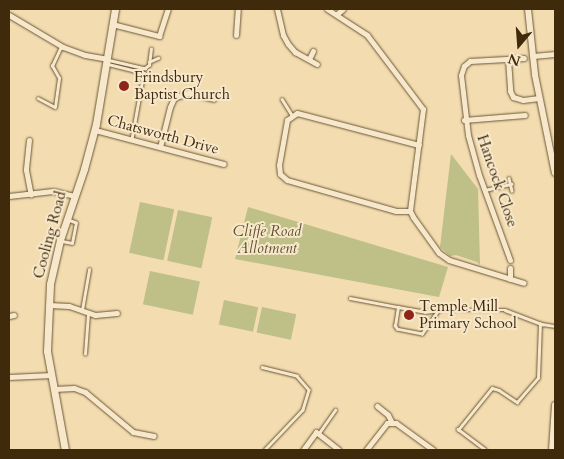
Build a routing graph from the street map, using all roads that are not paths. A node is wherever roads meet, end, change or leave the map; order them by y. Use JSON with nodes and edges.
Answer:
{"nodes":[{"id":1,"x":115,"y":9,"type":"edge"},
{"id":2,"x":168,"y":9,"type":"edge"},
{"id":3,"x":238,"y":9,"type":"edge"},
{"id":4,"x":277,"y":9,"type":"edge"},
{"id":5,"x":327,"y":9,"type":"edge"},
{"id":6,"x":343,"y":9,"type":"edge"},
{"id":7,"x":528,"y":9,"type":"edge"},
{"id":8,"x":336,"y":14,"type":"junction"},
{"id":9,"x":9,"y":15,"type":"edge"},
{"id":10,"x":112,"y":27,"type":"junction"},
{"id":11,"x":236,"y":35,"type":"dead end"},
{"id":12,"x":62,"y":46,"type":"junction"},
{"id":13,"x":151,"y":50,"type":"dead end"},
{"id":14,"x":313,"y":51,"type":"dead end"},
{"id":15,"x":555,"y":54,"type":"edge"},
{"id":16,"x":533,"y":56,"type":"junction"},
{"id":17,"x":158,"y":58,"type":"dead end"},
{"id":18,"x":524,"y":58,"type":"dead end"},
{"id":19,"x":309,"y":59,"type":"junction"},
{"id":20,"x":508,"y":59,"type":"junction"},
{"id":21,"x":107,"y":61,"type":"junction"},
{"id":22,"x":149,"y":62,"type":"junction"},
{"id":23,"x":317,"y":64,"type":"dead end"},
{"id":24,"x":38,"y":98,"type":"dead end"},
{"id":25,"x":539,"y":98,"type":"junction"},
{"id":26,"x":213,"y":99,"type":"dead end"},
{"id":27,"x":282,"y":99,"type":"dead end"},
{"id":28,"x":292,"y":115,"type":"junction"},
{"id":29,"x":525,"y":115,"type":"dead end"},
{"id":30,"x":464,"y":120,"type":"junction"},
{"id":31,"x":95,"y":130,"type":"junction"},
{"id":32,"x":29,"y":140,"type":"dead end"},
{"id":33,"x":132,"y":140,"type":"junction"},
{"id":34,"x":419,"y":145,"type":"junction"},
{"id":35,"x":160,"y":148,"type":"junction"},
{"id":36,"x":224,"y":164,"type":"dead end"},
{"id":37,"x":555,"y":173,"type":"edge"},
{"id":38,"x":509,"y":178,"type":"dead end"},
{"id":39,"x":511,"y":184,"type":"junction"},
{"id":40,"x":485,"y":190,"type":"junction"},
{"id":41,"x":512,"y":191,"type":"dead end"},
{"id":42,"x":31,"y":195,"type":"junction"},
{"id":43,"x":9,"y":196,"type":"edge"},
{"id":44,"x":75,"y":196,"type":"junction"},
{"id":45,"x":410,"y":211,"type":"junction"},
{"id":46,"x":67,"y":220,"type":"junction"},
{"id":47,"x":60,"y":240,"type":"junction"},
{"id":48,"x":510,"y":260,"type":"dead end"},
{"id":49,"x":510,"y":268,"type":"dead end"},
{"id":50,"x":89,"y":270,"type":"dead end"},
{"id":51,"x":510,"y":279,"type":"junction"},
{"id":52,"x":524,"y":283,"type":"dead end"},
{"id":53,"x":350,"y":298,"type":"dead end"},
{"id":54,"x":49,"y":305,"type":"junction"},
{"id":55,"x":398,"y":307,"type":"junction"},
{"id":56,"x":439,"y":310,"type":"junction"},
{"id":57,"x":85,"y":312,"type":"junction"},
{"id":58,"x":117,"y":312,"type":"dead end"},
{"id":59,"x":540,"y":324,"type":"junction"},
{"id":60,"x":555,"y":326,"type":"edge"},
{"id":61,"x":85,"y":354,"type":"dead end"},
{"id":62,"x":262,"y":367,"type":"dead end"},
{"id":63,"x":52,"y":375,"type":"junction"},
{"id":64,"x":9,"y":377,"type":"edge"},
{"id":65,"x":54,"y":389,"type":"junction"},
{"id":66,"x":555,"y":405,"type":"edge"},
{"id":67,"x":377,"y":406,"type":"dead end"},
{"id":68,"x":335,"y":410,"type":"dead end"},
{"id":69,"x":392,"y":423,"type":"junction"},
{"id":70,"x":318,"y":434,"type":"junction"},
{"id":71,"x":154,"y":436,"type":"dead end"},
{"id":72,"x":65,"y":450,"type":"edge"},
{"id":73,"x":264,"y":450,"type":"edge"},
{"id":74,"x":303,"y":450,"type":"edge"},
{"id":75,"x":339,"y":450,"type":"edge"},
{"id":76,"x":366,"y":450,"type":"edge"},
{"id":77,"x":433,"y":450,"type":"edge"},
{"id":78,"x":485,"y":450,"type":"edge"},
{"id":79,"x":552,"y":450,"type":"edge"}],
"edges":[{"from":1,"to":10,"type":"main road","name":"Cooling Road"},
{"from":2,"to":10,"type":"street"},
{"from":3,"to":11,"type":"street"},
{"from":4,"to":19,"type":"street"},
{"from":5,"to":8,"type":"street"},
{"from":6,"to":8,"type":"street"},
{"from":7,"to":16,"type":"street"},
{"from":8,"to":34,"type":"street"},
{"from":9,"to":12,"type":"street"},
{"from":10,"to":21,"type":"main road","name":"Cooling Road"},
{"from":12,"to":21,"type":"street"},
{"from":12,"to":24,"type":"lane"},
{"from":13,"to":22,"type":"lane"},
{"from":14,"to":19,"type":"street"},
{"from":15,"to":16,"type":"street"},
{"from":16,"to":25,"type":"street"},
{"from":17,"to":22,"type":"lane"},
{"from":18,"to":20,"type":"street","name":"Hancock Close"},
{"from":19,"to":23,"type":"street"},
{"from":20,"to":25,"type":"street"},
{"from":20,"to":30,"type":"street","name":"Hancock Close"},
{"from":21,"to":22,"type":"lane"},
{"from":21,"to":31,"type":"main road","name":"Cooling Road"},
{"from":21,"to":33,"type":"lane"},
{"from":25,"to":37,"type":"street"},
{"from":26,"to":35,"type":"street"},
{"from":27,"to":28,"type":"lane"},
{"from":28,"to":34,"type":"street"},
{"from":28,"to":45,"type":"street"},
{"from":29,"to":30,"type":"street"},
{"from":30,"to":40,"type":"street","name":"Hancock Close"},
{"from":31,"to":33,"type":"street","name":"Chatsworth Drive"},
{"from":31,"to":44,"type":"main road","name":"Cooling Road"},
{"from":32,"to":42,"type":"street"},
{"from":33,"to":35,"type":"street","name":"Chatsworth Drive"},
{"from":34,"to":45,"type":"street"},
{"from":35,"to":36,"type":"street","name":"Chatsworth Drive"},
{"from":38,"to":39,"type":"lane"},
{"from":39,"to":40,"type":"lane"},
{"from":39,"to":41,"type":"lane"},
{"from":40,"to":48,"type":"street","name":"Hancock Close"},
{"from":42,"to":43,"type":"street"},
{"from":42,"to":44,"type":"street"},
{"from":44,"to":46,"type":"main road","name":"Cooling Road"},
{"from":45,"to":51,"type":"street"},
{"from":46,"to":47,"type":"main road","name":"Cooling Road"},
{"from":46,"to":47,"type":"lane"},
{"from":47,"to":54,"type":"main road","name":"Cooling Road"},
{"from":49,"to":51,"type":"street"},
{"from":50,"to":57,"type":"lane"},
{"from":51,"to":52,"type":"street"},
{"from":53,"to":55,"type":"lane"},
{"from":54,"to":57,"type":"street"},
{"from":54,"to":63,"type":"main road","name":"Cooling Road"},
{"from":55,"to":56,"type":"lane"},
{"from":55,"to":56,"type":"lane"},
{"from":56,"to":59,"type":"lane"},
{"from":57,"to":58,"type":"street"},
{"from":57,"to":61,"type":"lane"},
{"from":59,"to":60,"type":"lane"},
{"from":59,"to":78,"type":"lane"},
{"from":62,"to":73,"type":"lane"},
{"from":63,"to":64,"type":"street"},
{"from":63,"to":65,"type":"main road","name":"Cooling Road"},
{"from":65,"to":71,"type":"street"},
{"from":65,"to":72,"type":"main road","name":"Cooling Road"},
{"from":66,"to":79,"type":"street"},
{"from":67,"to":69,"type":"street"},
{"from":68,"to":70,"type":"lane"},
{"from":69,"to":76,"type":"street"},
{"from":69,"to":77,"type":"street"},
{"from":70,"to":74,"type":"street"},
{"from":70,"to":75,"type":"street"}]}
